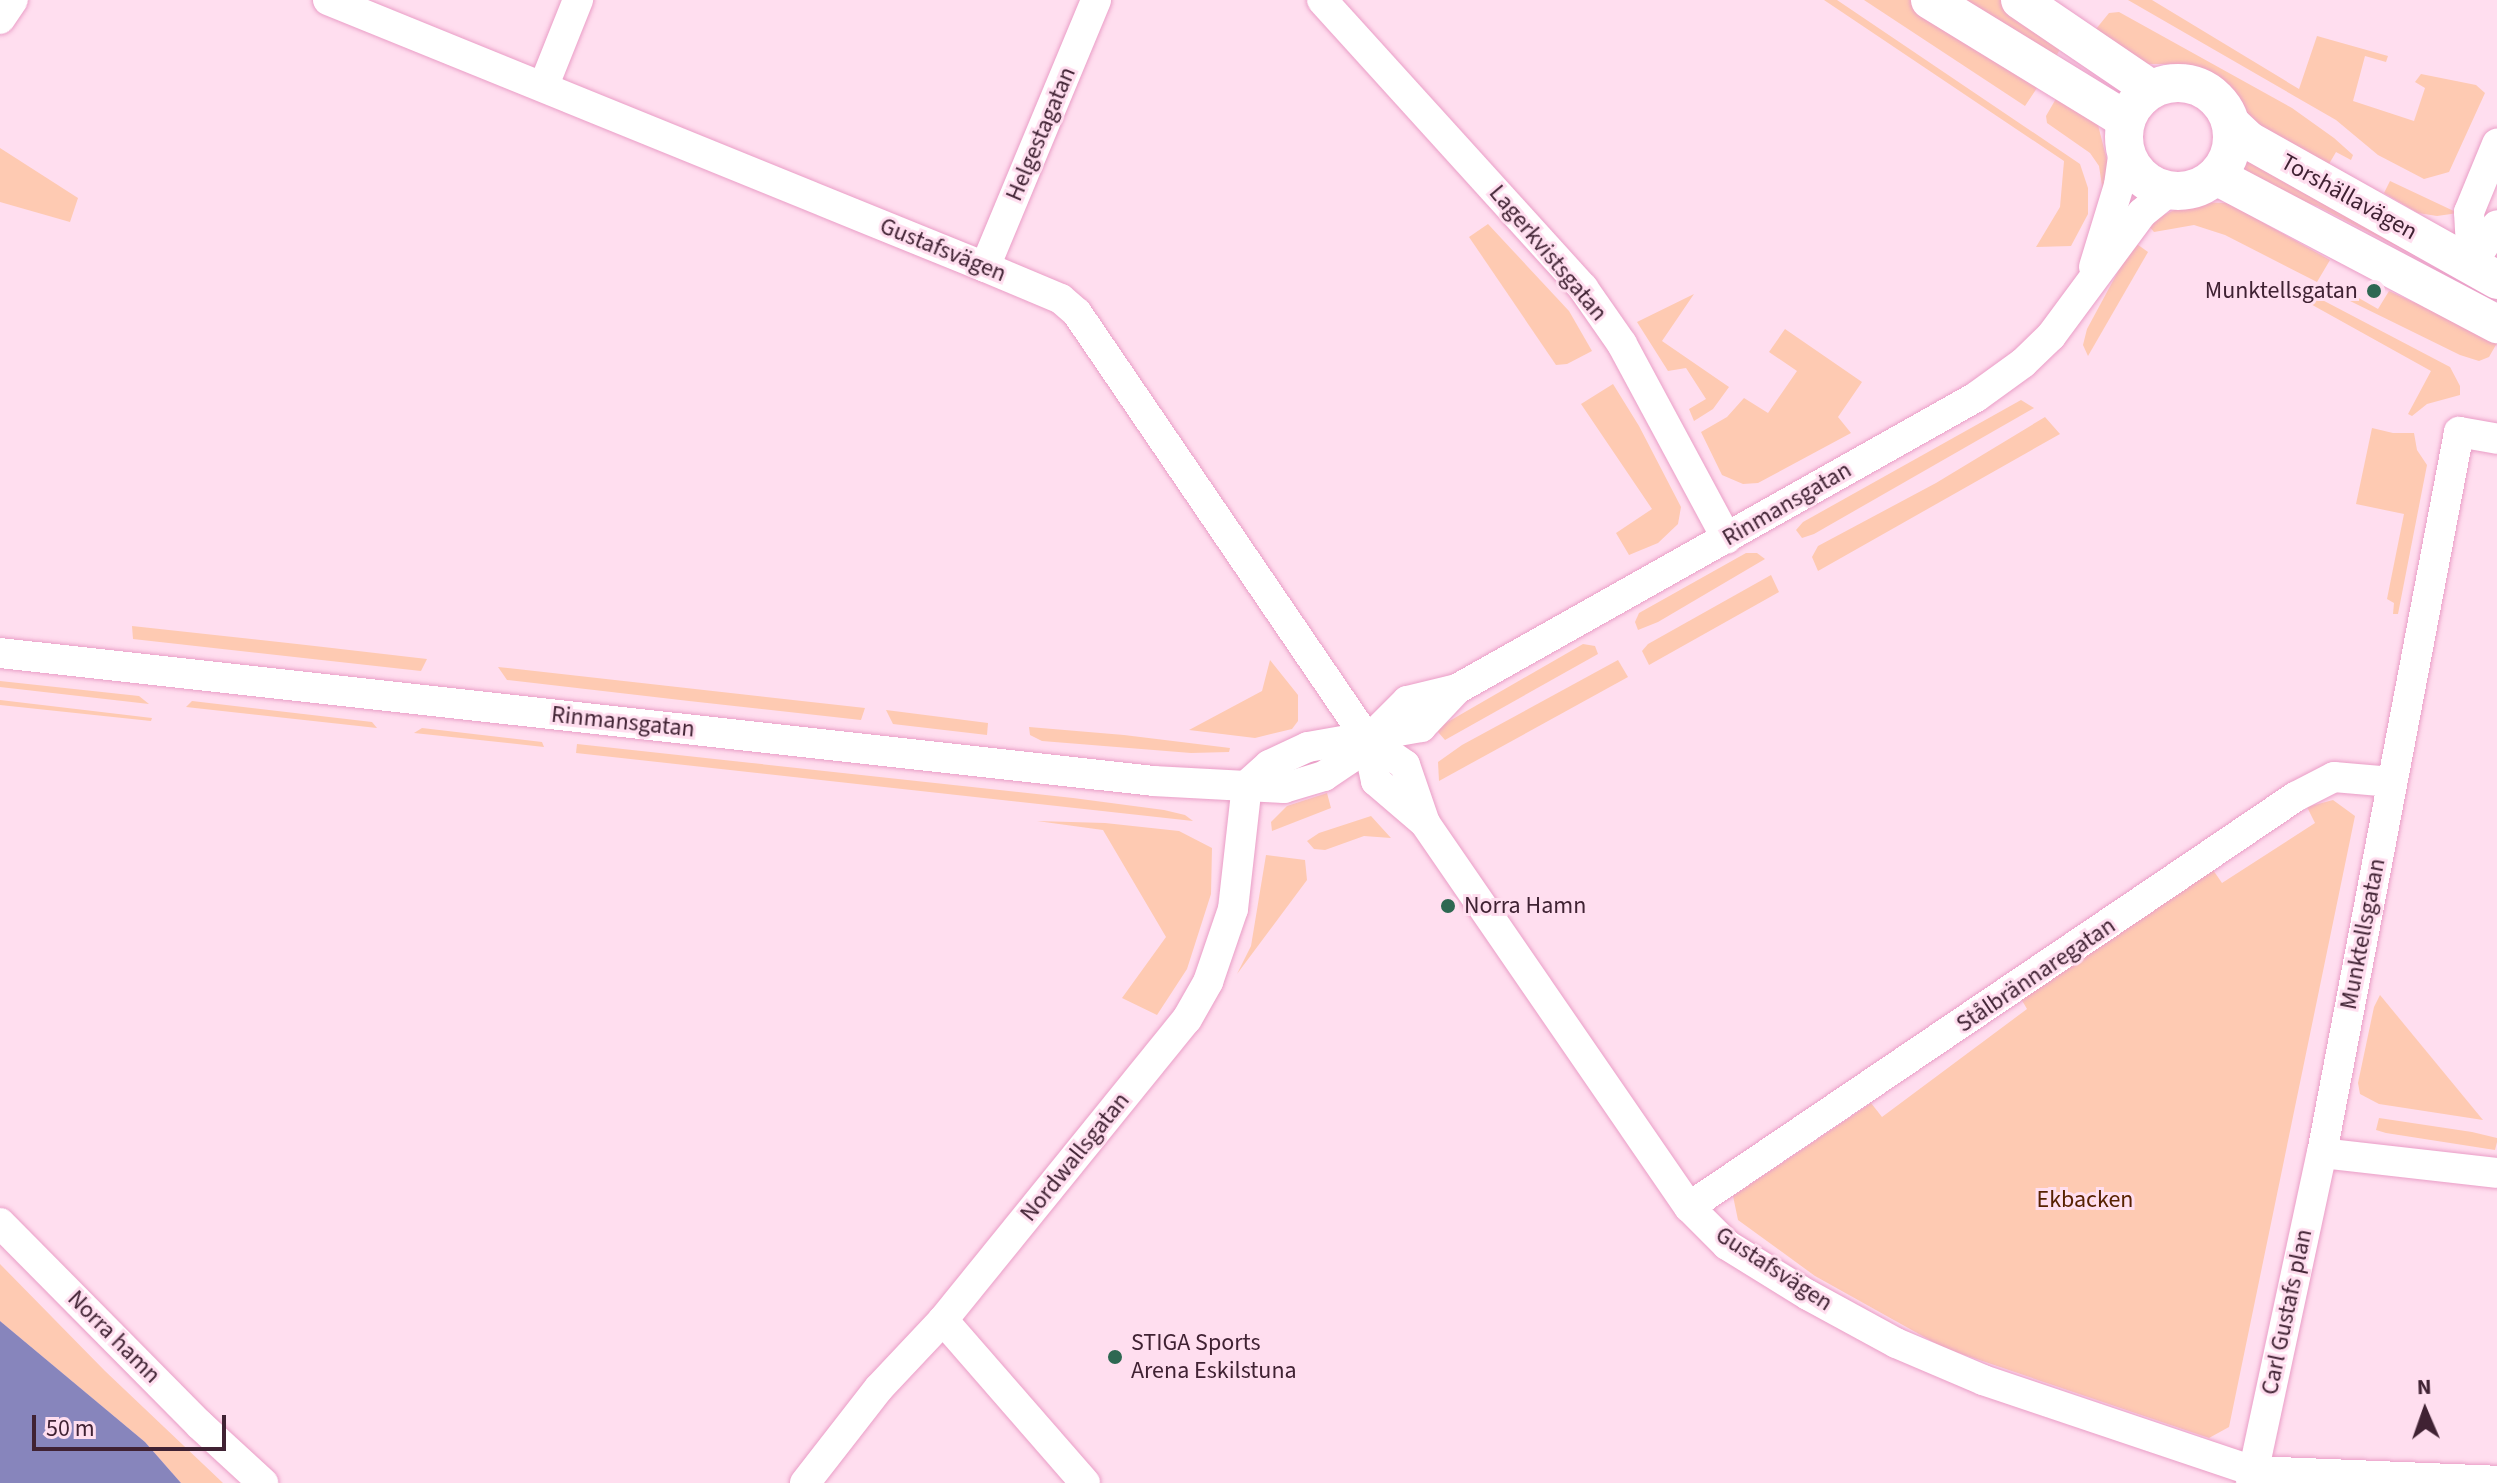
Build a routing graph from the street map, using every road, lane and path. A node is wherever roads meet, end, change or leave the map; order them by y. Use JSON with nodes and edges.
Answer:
{"nodes":[{"id":1,"x":13,"y":0,"type":"edge"},
{"id":2,"x":328,"y":0,"type":"edge"},
{"id":3,"x":578,"y":0,"type":"edge"},
{"id":4,"x":1096,"y":0,"type":"edge"},
{"id":5,"x":1322,"y":0,"type":"edge"},
{"id":6,"x":1930,"y":0,"type":"edge"},
{"id":7,"x":2020,"y":0,"type":"edge"},
{"id":8,"x":0,"y":19,"type":"edge"},
{"id":9,"x":544,"y":85,"type":"junction"},
{"id":10,"x":2151,"y":89,"type":"junction"},
{"id":11,"x":2231,"y":124,"type":"junction"},
{"id":12,"x":2125,"y":134,"type":"junction"},
{"id":13,"x":2497,"y":144,"type":"edge"},
{"id":14,"x":2216,"y":176,"type":"junction"},
{"id":15,"x":2169,"y":191,"type":"junction"},
{"id":16,"x":2497,"y":225,"type":"edge"},
{"id":17,"x":985,"y":267,"type":"junction"},
{"id":18,"x":2484,"y":272,"type":"edge"},
{"id":19,"x":2088,"y":285,"type":"junction"},
{"id":20,"x":2456,"y":300,"type":"junction"},
{"id":21,"x":2497,"y":324,"type":"edge"},
{"id":22,"x":2497,"y":439,"type":"edge"},
{"id":23,"x":1727,"y":539,"type":"junction"},
{"id":24,"x":0,"y":653,"type":"edge"},
{"id":25,"x":1367,"y":739,"type":"junction"},
{"id":26,"x":2392,"y":782,"type":"junction"},
{"id":27,"x":1247,"y":785,"type":"junction"},
{"id":28,"x":2322,"y":1153,"type":"junction"},
{"id":29,"x":2497,"y":1173,"type":"edge"},
{"id":30,"x":1689,"y":1207,"type":"junction"},
{"id":31,"x":0,"y":1223,"type":"edge"},
{"id":32,"x":943,"y":1320,"type":"junction"},
{"id":33,"x":2252,"y":1477,"type":"edge"},
{"id":34,"x":2497,"y":1481,"type":"edge"},
{"id":35,"x":263,"y":1483,"type":"edge"},
{"id":36,"x":805,"y":1483,"type":"edge"},
{"id":37,"x":1085,"y":1483,"type":"edge"}],
"edges":[{"from":1,"to":8,"type":"street"},
{"from":2,"to":9,"type":"street","name":"Gustafsvägen"},
{"from":3,"to":9,"type":"street"},
{"from":4,"to":17,"type":"street","name":"Helgestagatan"},
{"from":5,"to":23,"type":"street","name":"Lagerkvistsgatan"},
{"from":6,"to":12,"type":"main road"},
{"from":7,"to":10,"type":"main road"},
{"from":9,"to":17,"type":"street","name":"Gustafsvägen"},
{"from":10,"to":11,"type":"main road"},
{"from":10,"to":12,"type":"main road"},
{"from":11,"to":14,"type":"main road"},
{"from":11,"to":18,"type":"main road","name":"Torshällavägen"},
{"from":12,"to":15,"type":"main road"},
{"from":12,"to":19,"type":"street","name":"Rinmansgatan"},
{"from":13,"to":16,"type":"street"},
{"from":14,"to":15,"type":"main road"},
{"from":14,"to":20,"type":"main road","name":"Torshällavägen"},
{"from":15,"to":19,"type":"street","name":"Rinmansgatan"},
{"from":17,"to":25,"type":"street","name":"Gustafsvägen"},
{"from":18,"to":20,"type":"main road","name":"Torshällavägen"},
{"from":19,"to":23,"type":"street","name":"Rinmansgatan"},
{"from":20,"to":21,"type":"main road","name":"Torshällavägen"},
{"from":22,"to":26,"type":"street","name":"Munktellsgatan"},
{"from":23,"to":25,"type":"street","name":"Rinmansgatan"},
{"from":24,"to":27,"type":"street","name":"Rinmansgatan"},
{"from":25,"to":27,"type":"street","name":"Rinmansgatan"},
{"from":25,"to":30,"type":"street","name":"Gustafsvägen"},
{"from":26,"to":28,"type":"street","name":"Munktellsgatan"},
{"from":26,"to":30,"type":"street","name":"Stålbrännaregatan"},
{"from":27,"to":32,"type":"street","name":"Nordwallsgatan"},
{"from":28,"to":29,"type":"street"},
{"from":28,"to":33,"type":"street","name":"Carl Gustafs plan"},
{"from":30,"to":33,"type":"street","name":"Gustafsvägen"},
{"from":31,"to":35,"type":"street","name":"Norra hamn"},
{"from":32,"to":36,"type":"street","name":"Nordwallsgatan"},
{"from":32,"to":37,"type":"street"},
{"from":33,"to":34,"type":"street","name":"Gustafsvägen"}]}
